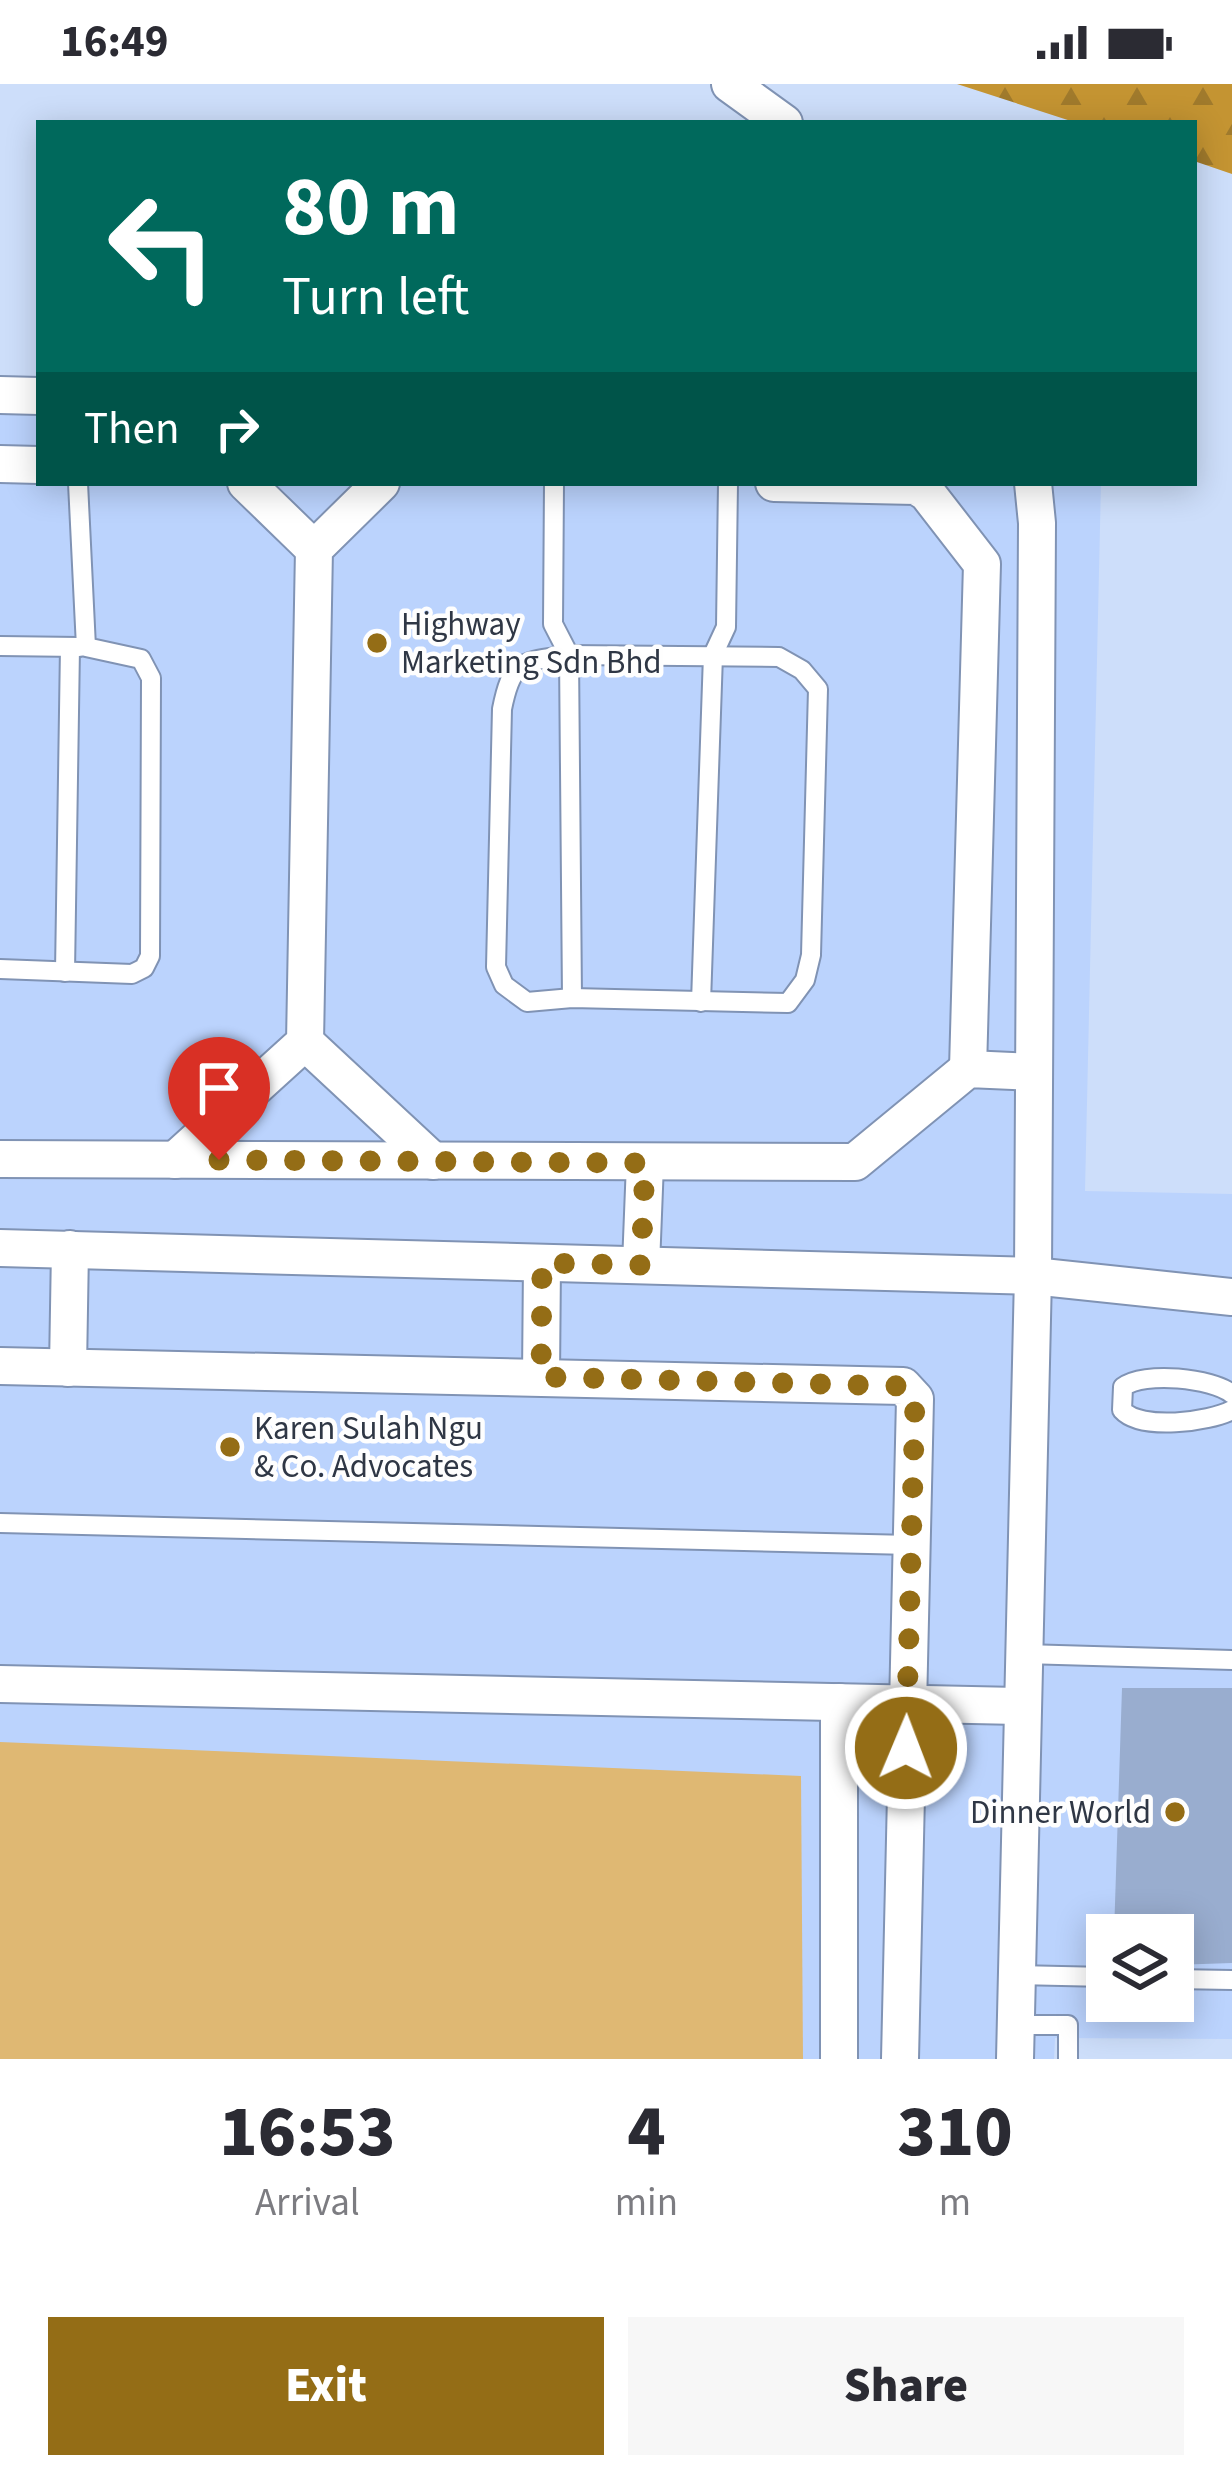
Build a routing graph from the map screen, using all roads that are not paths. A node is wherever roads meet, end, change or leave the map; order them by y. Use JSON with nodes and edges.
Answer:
{"nodes":[{"id":1,"x":730,"y":84,"type":"edge"},
{"id":2,"x":780,"y":120,"type":"edge"},
{"id":3,"x":0,"y":395,"type":"edge"},
{"id":4,"x":36,"y":396,"type":"edge"},
{"id":5,"x":0,"y":464,"type":"edge"},
{"id":6,"x":36,"y":465,"type":"edge"},
{"id":7,"x":78,"y":486,"type":"edge"},
{"id":8,"x":249,"y":486,"type":"edge"},
{"id":9,"x":378,"y":486,"type":"edge"},
{"id":10,"x":554,"y":486,"type":"edge"},
{"id":11,"x":728,"y":486,"type":"edge"},
{"id":12,"x":916,"y":486,"type":"edge"},
{"id":13,"x":1033,"y":486,"type":"edge"},
{"id":14,"x":314,"y":549,"type":"junction"},
{"id":15,"x":0,"y":646,"type":"edge"},
{"id":16,"x":78,"y":647,"type":"junction"},
{"id":17,"x":569,"y":655,"type":"junction"},
{"id":18,"x":712,"y":655,"type":"junction"},
{"id":19,"x":0,"y":969,"type":"edge"},
{"id":20,"x":65,"y":972,"type":"junction"},
{"id":21,"x":572,"y":998,"type":"junction"},
{"id":22,"x":701,"y":1002,"type":"junction"},
{"id":23,"x":305,"y":1042,"type":"junction"},
{"id":24,"x":968,"y":1069,"type":"junction"},
{"id":25,"x":1034,"y":1072,"type":"junction"},
{"id":26,"x":0,"y":1160,"type":"edge"},
{"id":27,"x":175,"y":1160,"type":"junction"},
{"id":28,"x":433,"y":1161,"type":"junction"},
{"id":29,"x":645,"y":1163,"type":"junction"},
{"id":30,"x":0,"y":1248,"type":"edge"},
{"id":31,"x":70,"y":1249,"type":"junction"},
{"id":32,"x":542,"y":1263,"type":"junction"},
{"id":33,"x":641,"y":1265,"type":"junction"},
{"id":34,"x":1033,"y":1276,"type":"junction"},
{"id":35,"x":1232,"y":1298,"type":"edge"},
{"id":36,"x":0,"y":1366,"type":"edge"},
{"id":37,"x":68,"y":1368,"type":"junction"},
{"id":38,"x":541,"y":1377,"type":"junction"},
{"id":39,"x":1232,"y":1394,"type":"edge"},
{"id":40,"x":1232,"y":1410,"type":"edge"},
{"id":41,"x":0,"y":1523,"type":"edge"},
{"id":42,"x":911,"y":1545,"type":"junction"},
{"id":43,"x":1024,"y":1654,"type":"junction"},
{"id":44,"x":1232,"y":1660,"type":"edge"},
{"id":45,"x":0,"y":1684,"type":"edge"},
{"id":46,"x":838,"y":1702,"type":"junction"},
{"id":47,"x":907,"y":1704,"type":"junction"},
{"id":48,"x":1023,"y":1706,"type":"junction"},
{"id":49,"x":1016,"y":1976,"type":"junction"},
{"id":50,"x":1086,"y":1977,"type":"edge"},
{"id":51,"x":1194,"y":1979,"type":"edge"},
{"id":52,"x":1232,"y":1980,"type":"edge"},
{"id":53,"x":1015,"y":2042,"type":"edge"},
{"id":54,"x":839,"y":2059,"type":"edge"},
{"id":55,"x":900,"y":2059,"type":"edge"},
{"id":56,"x":1068,"y":2059,"type":"edge"}],
"edges":[{"from":1,"to":2,"type":"street"},
{"from":3,"to":4,"type":"street"},
{"from":5,"to":6,"type":"street"},
{"from":7,"to":16,"type":"lane"},
{"from":8,"to":14,"type":"street"},
{"from":9,"to":14,"type":"street"},
{"from":10,"to":17,"type":"lane"},
{"from":11,"to":18,"type":"lane"},
{"from":12,"to":24,"type":"street"},
{"from":13,"to":25,"type":"street"},
{"from":14,"to":23,"type":"street"},
{"from":15,"to":16,"type":"lane"},
{"from":16,"to":20,"type":"lane"},
{"from":16,"to":20,"type":"lane"},
{"from":17,"to":18,"type":"lane"},
{"from":17,"to":21,"type":"lane"},
{"from":17,"to":21,"type":"lane"},
{"from":18,"to":22,"type":"lane"},
{"from":18,"to":22,"type":"lane"},
{"from":19,"to":20,"type":"lane"},
{"from":21,"to":22,"type":"lane"},
{"from":23,"to":27,"type":"street"},
{"from":23,"to":28,"type":"street"},
{"from":24,"to":25,"type":"street"},
{"from":24,"to":29,"type":"street"},
{"from":25,"to":34,"type":"street"},
{"from":26,"to":27,"type":"street"},
{"from":27,"to":28,"type":"street"},
{"from":28,"to":29,"type":"street"},
{"from":29,"to":33,"type":"street"},
{"from":30,"to":31,"type":"street"},
{"from":31,"to":32,"type":"street"},
{"from":31,"to":37,"type":"street"},
{"from":32,"to":33,"type":"street"},
{"from":32,"to":38,"type":"street"},
{"from":33,"to":34,"type":"street"},
{"from":34,"to":35,"type":"street"},
{"from":34,"to":43,"type":"street"},
{"from":36,"to":37,"type":"street"},
{"from":37,"to":38,"type":"street"},
{"from":38,"to":42,"type":"street"},
{"from":39,"to":40,"type":"lane"},
{"from":41,"to":42,"type":"lane"},
{"from":42,"to":47,"type":"street"},
{"from":43,"to":44,"type":"lane"},
{"from":43,"to":48,"type":"street"},
{"from":45,"to":46,"type":"street"},
{"from":46,"to":47,"type":"street"},
{"from":46,"to":54,"type":"street"},
{"from":47,"to":48,"type":"street"},
{"from":47,"to":55,"type":"street"},
{"from":48,"to":49,"type":"street"},
{"from":49,"to":50,"type":"lane"},
{"from":49,"to":53,"type":"street"},
{"from":51,"to":52,"type":"lane"},
{"from":53,"to":56,"type":"lane"}]}
